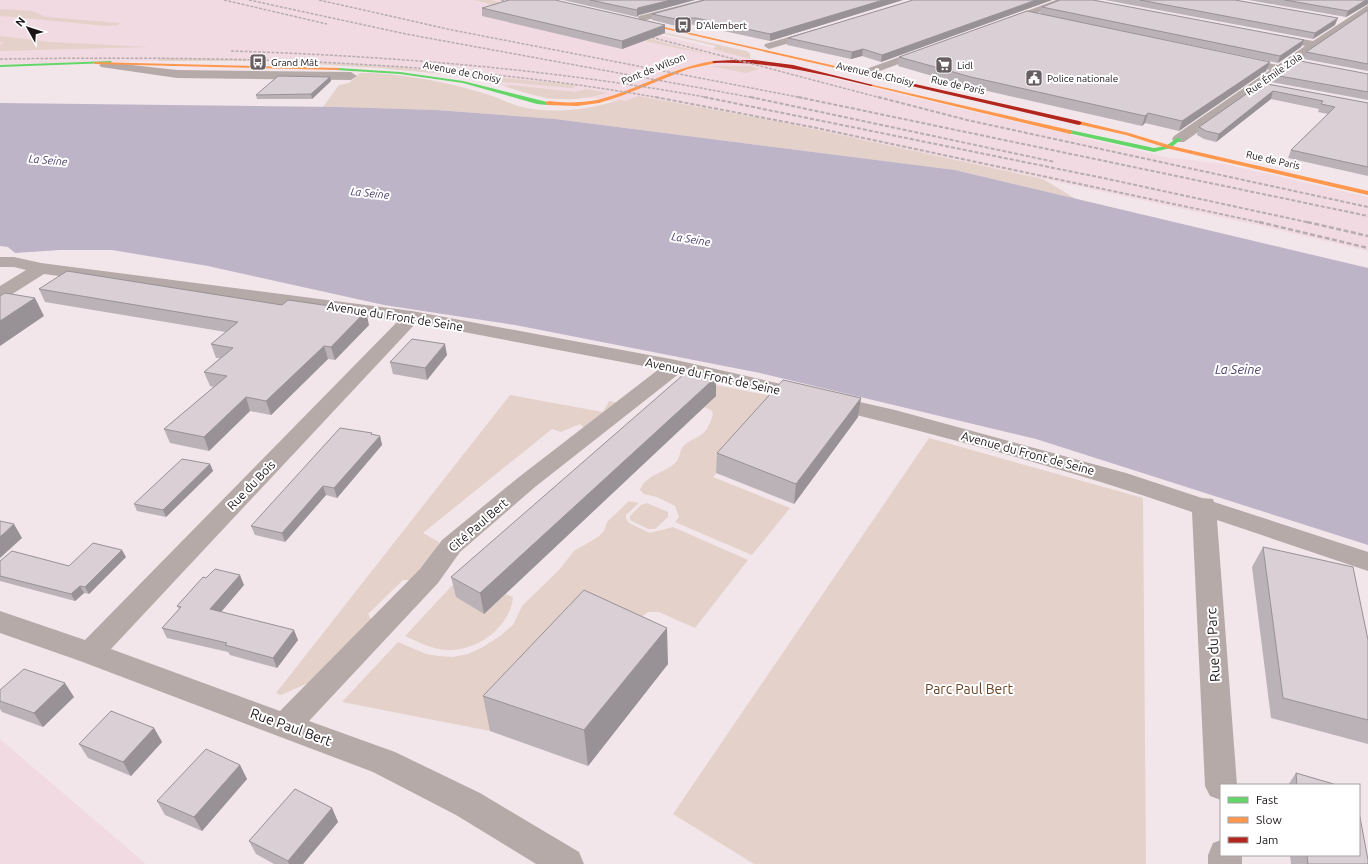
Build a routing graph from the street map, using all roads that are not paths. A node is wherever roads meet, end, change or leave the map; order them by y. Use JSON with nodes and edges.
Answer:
{"nodes":[{"id":1,"x":712,"y":0,"type":"edge"},
{"id":2,"x":1065,"y":0,"type":"edge"},
{"id":3,"x":1363,"y":0,"type":"edge"},
{"id":4,"x":1368,"y":1,"type":"edge"},
{"id":5,"x":1365,"y":12,"type":"edge"},
{"id":6,"x":1024,"y":16,"type":"junction"},
{"id":7,"x":643,"y":18,"type":"junction"},
{"id":8,"x":1047,"y":20,"type":"edge"},
{"id":9,"x":996,"y":26,"type":"edge"},
{"id":10,"x":826,"y":29,"type":"edge"},
{"id":11,"x":1265,"y":36,"type":"edge"},
{"id":12,"x":1315,"y":45,"type":"junction"},
{"id":13,"x":769,"y":46,"type":"junction"},
{"id":14,"x":938,"y":46,"type":"edge"},
{"id":15,"x":1230,"y":59,"type":"edge"},
{"id":16,"x":700,"y":63,"type":"joint"},
{"id":17,"x":100,"y":64,"type":"joint"},
{"id":18,"x":1304,"y":65,"type":"edge"},
{"id":19,"x":0,"y":66,"type":"edge"},
{"id":20,"x":1285,"y":66,"type":"junction"},
{"id":21,"x":258,"y":68,"type":"junction"},
{"id":22,"x":873,"y":70,"type":"junction"},
{"id":23,"x":351,"y":76,"type":"dead end"},
{"id":24,"x":1258,"y":85,"type":"junction"},
{"id":25,"x":1272,"y":88,"type":"edge"},
{"id":26,"x":614,"y":97,"type":"joint"},
{"id":27,"x":1179,"y":139,"type":"junction"},
{"id":28,"x":1170,"y":147,"type":"junction"},
{"id":29,"x":1368,"y":183,"type":"edge"},
{"id":30,"x":1368,"y":193,"type":"edge"},
{"id":31,"x":7,"y":262,"type":"edge"},
{"id":32,"x":41,"y":268,"type":"junction"},
{"id":33,"x":0,"y":294,"type":"edge"},
{"id":34,"x":412,"y":317,"type":"junction"},
{"id":35,"x":676,"y":366,"type":"junction"},
{"id":36,"x":1204,"y":505,"type":"junction"},
{"id":37,"x":1368,"y":562,"type":"edge"},
{"id":38,"x":0,"y":622,"type":"edge"},
{"id":39,"x":90,"y":653,"type":"junction"},
{"id":40,"x":286,"y":725,"type":"junction"},
{"id":41,"x":1221,"y":784,"type":"edge"},
{"id":42,"x":550,"y":859,"type":"edge"}],
"edges":[{"from":1,"to":7,"type":"street"},
{"from":2,"to":6,"type":"street"},
{"from":3,"to":4,"type":"street"},
{"from":5,"to":12,"type":"street","name":"Rue Émile Zola"},
{"from":6,"to":8,"type":"street"},
{"from":6,"to":9,"type":"street"},
{"from":7,"to":13,"type":"main road","name":"Rue de Paris"},
{"from":7,"to":28,"type":"main road","name":"Rue de Paris"},
{"from":10,"to":13,"type":"street"},
{"from":11,"to":12,"type":"street"},
{"from":12,"to":20,"type":"street","name":"Rue Émile Zola"},
{"from":13,"to":22,"type":"main road","name":"Rue de Paris"},
{"from":14,"to":22,"type":"street"},
{"from":15,"to":20,"type":"street"},
{"from":16,"to":26,"type":"main road","name":"Pont de Wilson"},
{"from":16,"to":28,"type":"main road","name":"Avenue de Choisy"},
{"from":17,"to":19,"type":"main road"},
{"from":17,"to":21,"type":"street"},
{"from":18,"to":20,"type":"street"},
{"from":20,"to":24,"type":"street","name":"Rue Émile Zola"},
{"from":21,"to":23,"type":"street"},
{"from":21,"to":26,"type":"main road","name":"Avenue de Choisy"},
{"from":22,"to":27,"type":"main road","name":"Rue de Paris"},
{"from":24,"to":25,"type":"street"},
{"from":24,"to":27,"type":"street","name":"Rue Émile Zola"},
{"from":27,"to":28,"type":"main road"},
{"from":27,"to":29,"type":"main road","name":"Rue de Paris"},
{"from":28,"to":30,"type":"main road","name":"Rue de Paris"},
{"from":31,"to":32,"type":"street","name":"Avenue du Front de Seine"},
{"from":32,"to":33,"type":"street"},
{"from":32,"to":34,"type":"street","name":"Avenue du Front de Seine"},
{"from":34,"to":35,"type":"street","name":"Avenue du Front de Seine"},
{"from":34,"to":39,"type":"street","name":"Rue du Bois"},
{"from":35,"to":36,"type":"street","name":"Avenue du Front de Seine"},
{"from":35,"to":40,"type":"street","name":"Cité Paul Bert"},
{"from":36,"to":37,"type":"street","name":"Avenue du Front de Seine"},
{"from":36,"to":41,"type":"street","name":"Rue du Parc"},
{"from":38,"to":39,"type":"street","name":"Rue Paul Bert"},
{"from":39,"to":40,"type":"street","name":"Rue Paul Bert"},
{"from":40,"to":42,"type":"street","name":"Rue Paul Bert"}]}
